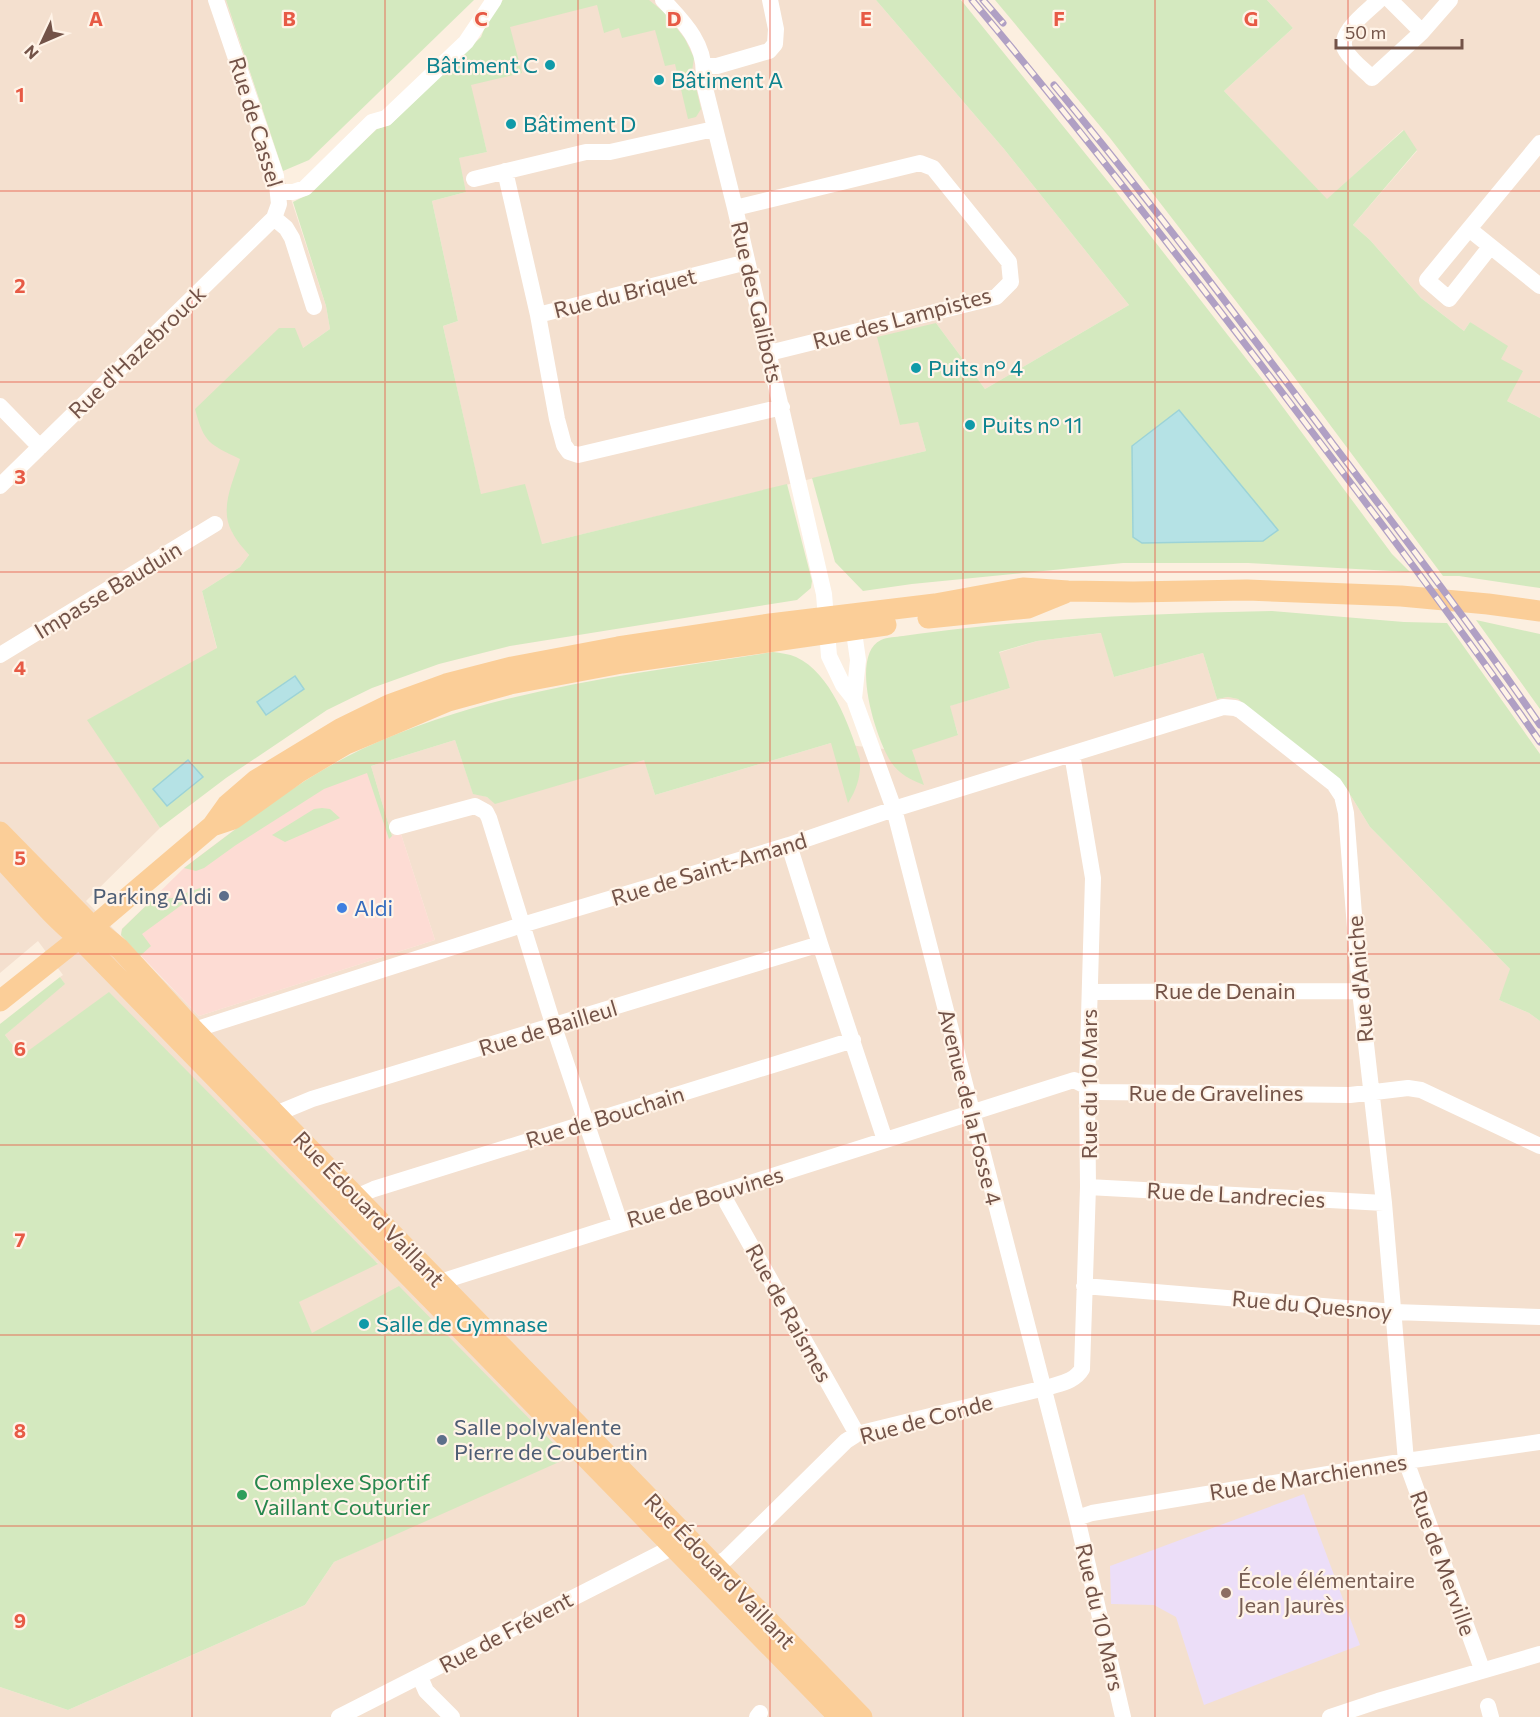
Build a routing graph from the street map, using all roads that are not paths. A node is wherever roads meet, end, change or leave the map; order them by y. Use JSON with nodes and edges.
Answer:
{"nodes":[{"id":1,"x":216,"y":0,"type":"edge"},
{"id":2,"x":494,"y":0,"type":"edge"},
{"id":3,"x":663,"y":0,"type":"edge"},
{"id":4,"x":770,"y":0,"type":"edge"},
{"id":5,"x":1379,"y":0,"type":"edge"},
{"id":6,"x":1390,"y":0,"type":"edge"},
{"id":7,"x":1450,"y":0,"type":"edge"},
{"id":8,"x":1422,"y":32,"type":"junction"},
{"id":9,"x":705,"y":66,"type":"junction"},
{"id":10,"x":714,"y":129,"type":"junction"},
{"id":11,"x":1540,"y":142,"type":"edge"},
{"id":12,"x":505,"y":171,"type":"junction"},
{"id":13,"x":474,"y":179,"type":"dead end"},
{"id":14,"x":279,"y":192,"type":"junction"},
{"id":15,"x":735,"y":208,"type":"junction"},
{"id":16,"x":274,"y":218,"type":"junction"},
{"id":17,"x":1468,"y":229,"type":"junction"},
{"id":18,"x":1490,"y":247,"type":"junction"},
{"id":19,"x":747,"y":262,"type":"junction"},
{"id":20,"x":1540,"y":286,"type":"edge"},
{"id":21,"x":315,"y":307,"type":"dead end"},
{"id":22,"x":538,"y":315,"type":"junction"},
{"id":23,"x":769,"y":353,"type":"junction"},
{"id":24,"x":0,"y":406,"type":"edge"},
{"id":25,"x":782,"y":406,"type":"junction"},
{"id":26,"x":40,"y":447,"type":"junction"},
{"id":27,"x":0,"y":486,"type":"edge"},
{"id":28,"x":215,"y":524,"type":"dead end"},
{"id":29,"x":1540,"y":611,"type":"edge"},
{"id":30,"x":853,"y":622,"type":"junction"},
{"id":31,"x":825,"y":625,"type":"junction"},
{"id":32,"x":0,"y":655,"type":"edge"},
{"id":33,"x":854,"y":699,"type":"junction"},
{"id":34,"x":1223,"y":707,"type":"joint"},
{"id":35,"x":1072,"y":754,"type":"junction"},
{"id":36,"x":894,"y":809,"type":"junction"},
{"id":37,"x":397,"y":827,"type":"dead end"},
{"id":38,"x":0,"y":832,"type":"edge"},
{"id":39,"x":789,"y":845,"type":"junction"},
{"id":40,"x":0,"y":857,"type":"edge"},
{"id":41,"x":522,"y":925,"type":"junction"},
{"id":42,"x":86,"y":933,"type":"junction"},
{"id":43,"x":820,"y":944,"type":"junction"},
{"id":44,"x":1360,"y":991,"type":"junction"},
{"id":45,"x":1090,"y":992,"type":"junction"},
{"id":46,"x":0,"y":1001,"type":"edge"},
{"id":47,"x":554,"y":1026,"type":"junction"},
{"id":48,"x":194,"y":1030,"type":"junction"},
{"id":49,"x":853,"y":1041,"type":"junction"},
{"id":50,"x":1087,"y":1086,"type":"junction"},
{"id":51,"x":1372,"y":1092,"type":"junction"},
{"id":52,"x":971,"y":1113,"type":"junction"},
{"id":53,"x":268,"y":1117,"type":"junction"},
{"id":54,"x":585,"y":1123,"type":"junction"},
{"id":55,"x":885,"y":1140,"type":"junction"},
{"id":56,"x":1540,"y":1146,"type":"edge"},
{"id":57,"x":1088,"y":1187,"type":"junction"},
{"id":58,"x":724,"y":1192,"type":"junction"},
{"id":59,"x":357,"y":1196,"type":"junction"},
{"id":60,"x":1384,"y":1203,"type":"junction"},
{"id":61,"x":620,"y":1223,"type":"junction"},
{"id":62,"x":440,"y":1282,"type":"junction"},
{"id":63,"x":1084,"y":1286,"type":"junction"},
{"id":64,"x":1394,"y":1312,"type":"junction"},
{"id":65,"x":1540,"y":1317,"type":"edge"},
{"id":66,"x":1042,"y":1388,"type":"junction"},
{"id":67,"x":857,"y":1434,"type":"junction"},
{"id":68,"x":1540,"y":1442,"type":"edge"},
{"id":69,"x":1406,"y":1461,"type":"junction"},
{"id":70,"x":1077,"y":1518,"type":"junction"},
{"id":71,"x":673,"y":1547,"type":"junction"},
{"id":72,"x":715,"y":1565,"type":"junction"},
{"id":73,"x":1540,"y":1654,"type":"edge"},
{"id":74,"x":1482,"y":1669,"type":"junction"},
{"id":75,"x":420,"y":1677,"type":"junction"},
{"id":76,"x":339,"y":1717,"type":"edge"},
{"id":77,"x":452,"y":1717,"type":"edge"},
{"id":78,"x":839,"y":1717,"type":"edge"},
{"id":79,"x":862,"y":1717,"type":"edge"},
{"id":80,"x":1123,"y":1717,"type":"edge"},
{"id":81,"x":1330,"y":1717,"type":"edge"}],
"edges":[{"from":1,"to":14,"type":"street","name":"Rue de Cassel"},
{"from":2,"to":14,"type":"street"},
{"from":3,"to":9,"type":"street","name":"Rue des Galibots"},
{"from":4,"to":9,"type":"street"},
{"from":5,"to":8,"type":"street"},
{"from":6,"to":8,"type":"street"},
{"from":7,"to":8,"type":"street"},
{"from":9,"to":10,"type":"street","name":"Rue des Galibots"},
{"from":10,"to":12,"type":"street"},
{"from":10,"to":15,"type":"street","name":"Rue des Galibots"},
{"from":11,"to":17,"type":"street"},
{"from":12,"to":13,"type":"street"},
{"from":12,"to":22,"type":"street"},
{"from":14,"to":16,"type":"street","name":"Rue de Cassel"},
{"from":15,"to":19,"type":"street","name":"Rue des Galibots"},
{"from":15,"to":23,"type":"street","name":"Rue des Lampistes"},
{"from":16,"to":21,"type":"street","name":"Rue de Cassel"},
{"from":16,"to":26,"type":"street","name":"Rue d'Hazebrouck"},
{"from":17,"to":18,"type":"street"},
{"from":17,"to":18,"type":"street"},
{"from":18,"to":20,"type":"street"},
{"from":19,"to":22,"type":"street","name":"Rue du Briquet"},
{"from":19,"to":23,"type":"street","name":"Rue des Galibots"},
{"from":22,"to":25,"type":"street","name":"Rue du Briquet"},
{"from":23,"to":25,"type":"street","name":"Rue des Galibots"},
{"from":24,"to":26,"type":"street"},
{"from":25,"to":31,"type":"street","name":"Rue des Galibots"},
{"from":26,"to":27,"type":"street","name":"Rue d'Hazebrouck"},
{"from":28,"to":32,"type":"street","name":"Impasse Bauduin"},
{"from":29,"to":30,"type":"main road"},
{"from":30,"to":31,"type":"main road"},
{"from":30,"to":33,"type":"street","name":"Avenue de la Fosse 4"},
{"from":31,"to":33,"type":"street","name":"Avenue de la Fosse 4"},
{"from":31,"to":42,"type":"main road"},
{"from":33,"to":36,"type":"street","name":"Avenue de la Fosse 4"},
{"from":34,"to":35,"type":"street","name":"Rue de Saint-Amand"},
{"from":34,"to":44,"type":"street","name":"Rue d'Aniche"},
{"from":35,"to":36,"type":"street","name":"Rue de Saint-Amand"},
{"from":35,"to":45,"type":"street","name":"Rue du 10 Mars"},
{"from":36,"to":39,"type":"street","name":"Rue de Saint-Amand"},
{"from":36,"to":52,"type":"street","name":"Avenue de la Fosse 4"},
{"from":37,"to":41,"type":"street"},
{"from":38,"to":42,"type":"main road","name":"Rue Édouard Vaillant"},
{"from":39,"to":41,"type":"street","name":"Rue de Saint-Amand"},
{"from":39,"to":43,"type":"street"},
{"from":40,"to":42,"type":"main road","name":"Rue Édouard Vaillant"},
{"from":41,"to":47,"type":"street"},
{"from":41,"to":48,"type":"street","name":"Rue de Saint-Amand"},
{"from":42,"to":46,"type":"main road"},
{"from":42,"to":48,"type":"main road","name":"Rue Édouard Vaillant"},
{"from":42,"to":53,"type":"main road","name":"Rue Édouard Vaillant"},
{"from":43,"to":47,"type":"street","name":"Rue de Bailleul"},
{"from":43,"to":49,"type":"street"},
{"from":44,"to":45,"type":"street","name":"Rue de Denain"},
{"from":44,"to":51,"type":"street","name":"Rue d'Aniche"},
{"from":45,"to":50,"type":"street","name":"Rue du 10 Mars"},
{"from":47,"to":53,"type":"street","name":"Rue de Bailleul"},
{"from":47,"to":54,"type":"street"},
{"from":48,"to":53,"type":"main road","name":"Rue Édouard Vaillant"},
{"from":49,"to":54,"type":"street","name":"Rue de Bouchain"},
{"from":49,"to":55,"type":"street"},
{"from":50,"to":51,"type":"street","name":"Rue de Gravelines"},
{"from":50,"to":52,"type":"street","name":"Rue de Gravelines"},
{"from":50,"to":57,"type":"street","name":"Rue du 10 Mars"},
{"from":51,"to":56,"type":"street","name":"Rue de Gravelines"},
{"from":51,"to":60,"type":"street","name":"Rue d'Aniche"},
{"from":52,"to":55,"type":"street","name":"Rue de Bouvines"},
{"from":52,"to":66,"type":"street","name":"Avenue de la Fosse 4"},
{"from":53,"to":59,"type":"main road","name":"Rue Édouard Vaillant"},
{"from":53,"to":71,"type":"main road","name":"Rue Édouard Vaillant"},
{"from":54,"to":59,"type":"street","name":"Rue de Bouchain"},
{"from":54,"to":61,"type":"street"},
{"from":55,"to":58,"type":"street","name":"Rue de Bouvines"},
{"from":57,"to":60,"type":"street","name":"Rue de Landrecies"},
{"from":57,"to":63,"type":"street","name":"Rue du 10 Mars"},
{"from":58,"to":61,"type":"street","name":"Rue de Bouvines"},
{"from":58,"to":67,"type":"street","name":"Rue de Raismes"},
{"from":59,"to":62,"type":"main road","name":"Rue Édouard Vaillant"},
{"from":60,"to":64,"type":"street","name":"Rue d'Aniche"},
{"from":61,"to":62,"type":"street","name":"Rue de Bouvines"},
{"from":62,"to":72,"type":"main road","name":"Rue Édouard Vaillant"},
{"from":63,"to":64,"type":"street","name":"Rue du Quesnoy"},
{"from":63,"to":66,"type":"street","name":"Rue du 10 Mars"},
{"from":64,"to":65,"type":"street","name":"Rue du Quesnoy"},
{"from":64,"to":69,"type":"street","name":"Rue de Merville"},
{"from":66,"to":67,"type":"street","name":"Rue de Conde"},
{"from":66,"to":70,"type":"street","name":"Avenue de la Fosse 4"},
{"from":67,"to":72,"type":"street","name":"Rue de Conde"},
{"from":68,"to":69,"type":"street","name":"Rue de Marchiennes"},
{"from":69,"to":70,"type":"street","name":"Rue de Marchiennes"},
{"from":69,"to":74,"type":"street","name":"Rue de Merville"},
{"from":70,"to":80,"type":"street","name":"Rue du 10 Mars"},
{"from":71,"to":75,"type":"street","name":"Rue de Frévent"},
{"from":71,"to":78,"type":"main road","name":"Rue Édouard Vaillant"},
{"from":72,"to":79,"type":"main road","name":"Rue Édouard Vaillant"},
{"from":73,"to":74,"type":"street"},
{"from":74,"to":81,"type":"street"},
{"from":75,"to":76,"type":"street","name":"Rue de Frévent"},
{"from":75,"to":77,"type":"street"}]}
